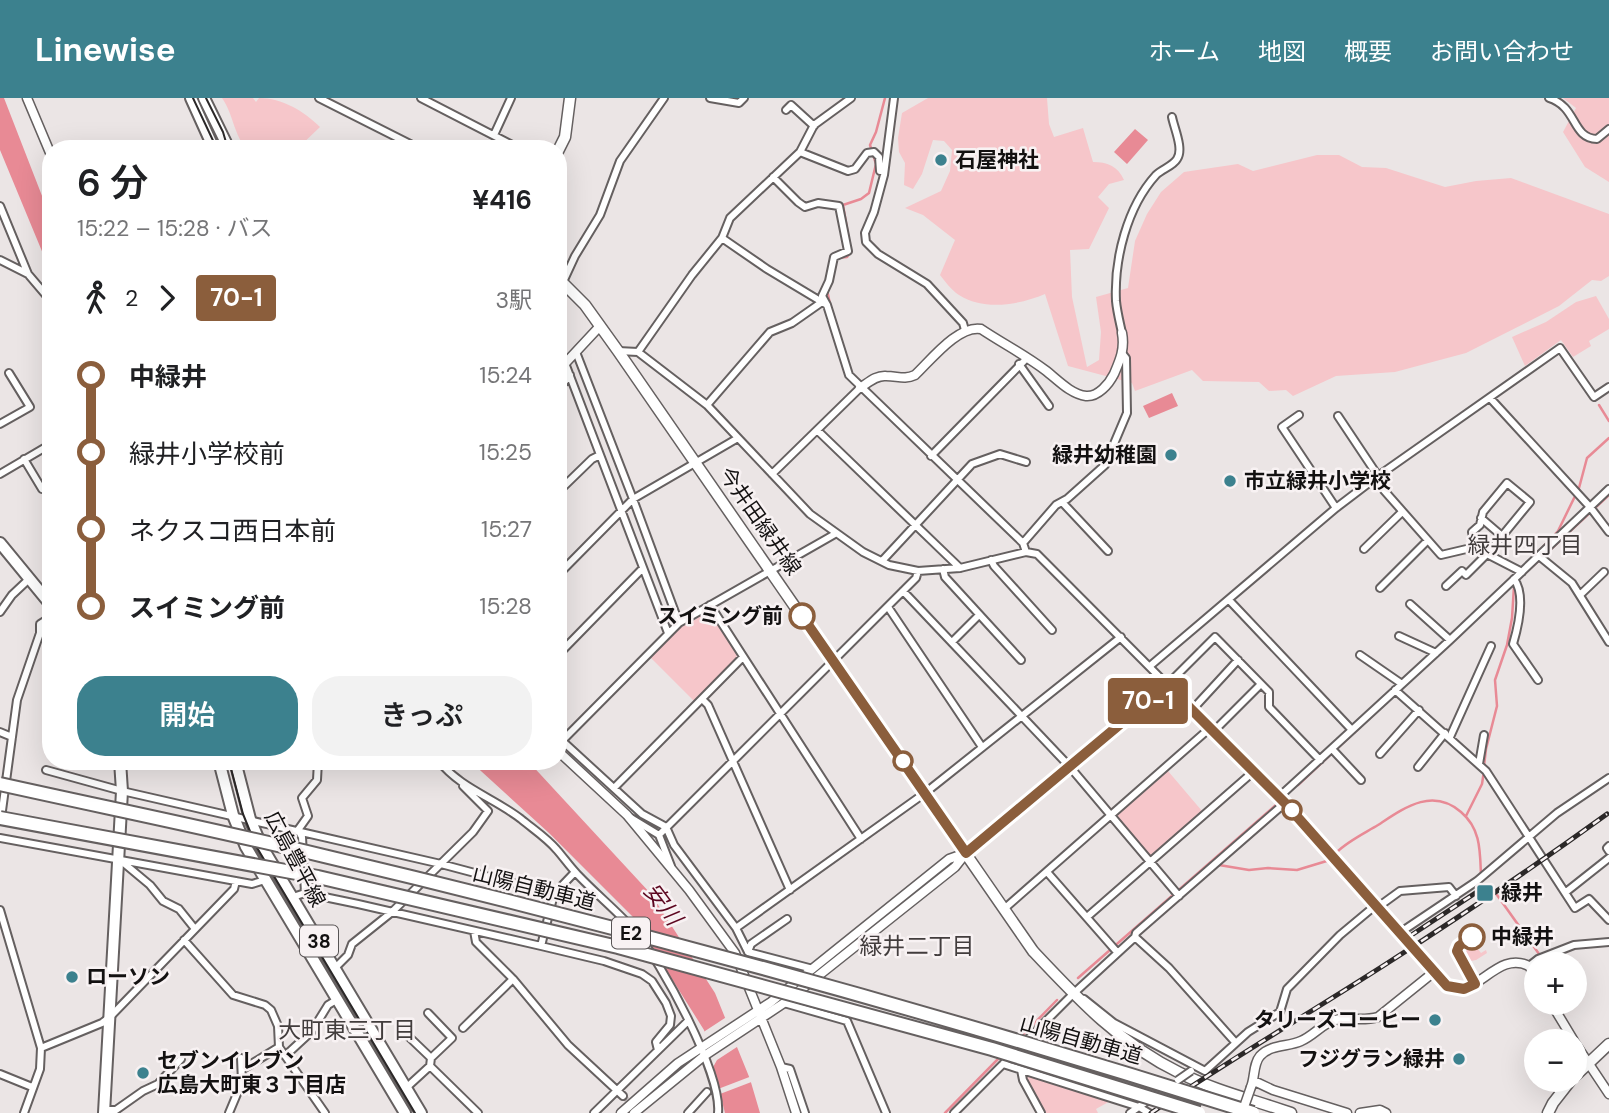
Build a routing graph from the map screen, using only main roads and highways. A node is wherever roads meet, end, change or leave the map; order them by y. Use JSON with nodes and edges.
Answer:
{"nodes":[{"id":1,"x":191,"y":98,"type":"edge"},
{"id":2,"x":204,"y":98,"type":"edge"},
{"id":3,"x":570,"y":98,"type":"edge"},
{"id":4,"x":210,"y":140,"type":"edge"},
{"id":5,"x":225,"y":140,"type":"edge"},
{"id":6,"x":564,"y":140,"type":"edge"},
{"id":7,"x":567,"y":287,"type":"edge"},
{"id":8,"x":0,"y":543,"type":"edge"},
{"id":9,"x":42,"y":594,"type":"edge"},
{"id":10,"x":121,"y":770,"type":"edge"},
{"id":11,"x":221,"y":770,"type":"edge"},
{"id":12,"x":237,"y":770,"type":"edge"},
{"id":13,"x":0,"y":784,"type":"edge"},
{"id":14,"x":0,"y":818,"type":"edge"},
{"id":15,"x":1609,"y":1044,"type":"edge"},
{"id":16,"x":1587,"y":1064,"type":"edge"},
{"id":17,"x":1562,"y":1092,"type":"edge"},
{"id":18,"x":104,"y":1111,"type":"edge"},
{"id":19,"x":1246,"y":1111,"type":"edge"},
{"id":20,"x":405,"y":1113,"type":"edge"},
{"id":21,"x":421,"y":1113,"type":"edge"},
{"id":22,"x":1199,"y":1113,"type":"edge"},
{"id":23,"x":1291,"y":1113,"type":"edge"},
{"id":24,"x":1548,"y":1113,"type":"edge"}],
"edges":[{"from":1,"to":4,"type":"main road"},
{"from":2,"to":5,"type":"main road"},
{"from":3,"to":6,"type":"main road"},
{"from":7,"to":23,"type":"main road","name":"今井田緑井線"},
{"from":8,"to":9,"type":"main road"},
{"from":10,"to":18,"type":"main road"},
{"from":11,"to":20,"type":"main road","name":"広島豊平線","number":"38"},
{"from":12,"to":21,"type":"main road","name":"広島豊平線","number":"38"},
{"from":13,"to":19,"type":"highway","name":"山陽自動車道","number":"E2","bridge":true},
{"from":14,"to":22,"type":"highway","name":"山陽自動車道","number":"E2","bridge":true},
{"from":15,"to":16,"type":"main road"},
{"from":17,"to":24,"type":"main road"}]}
